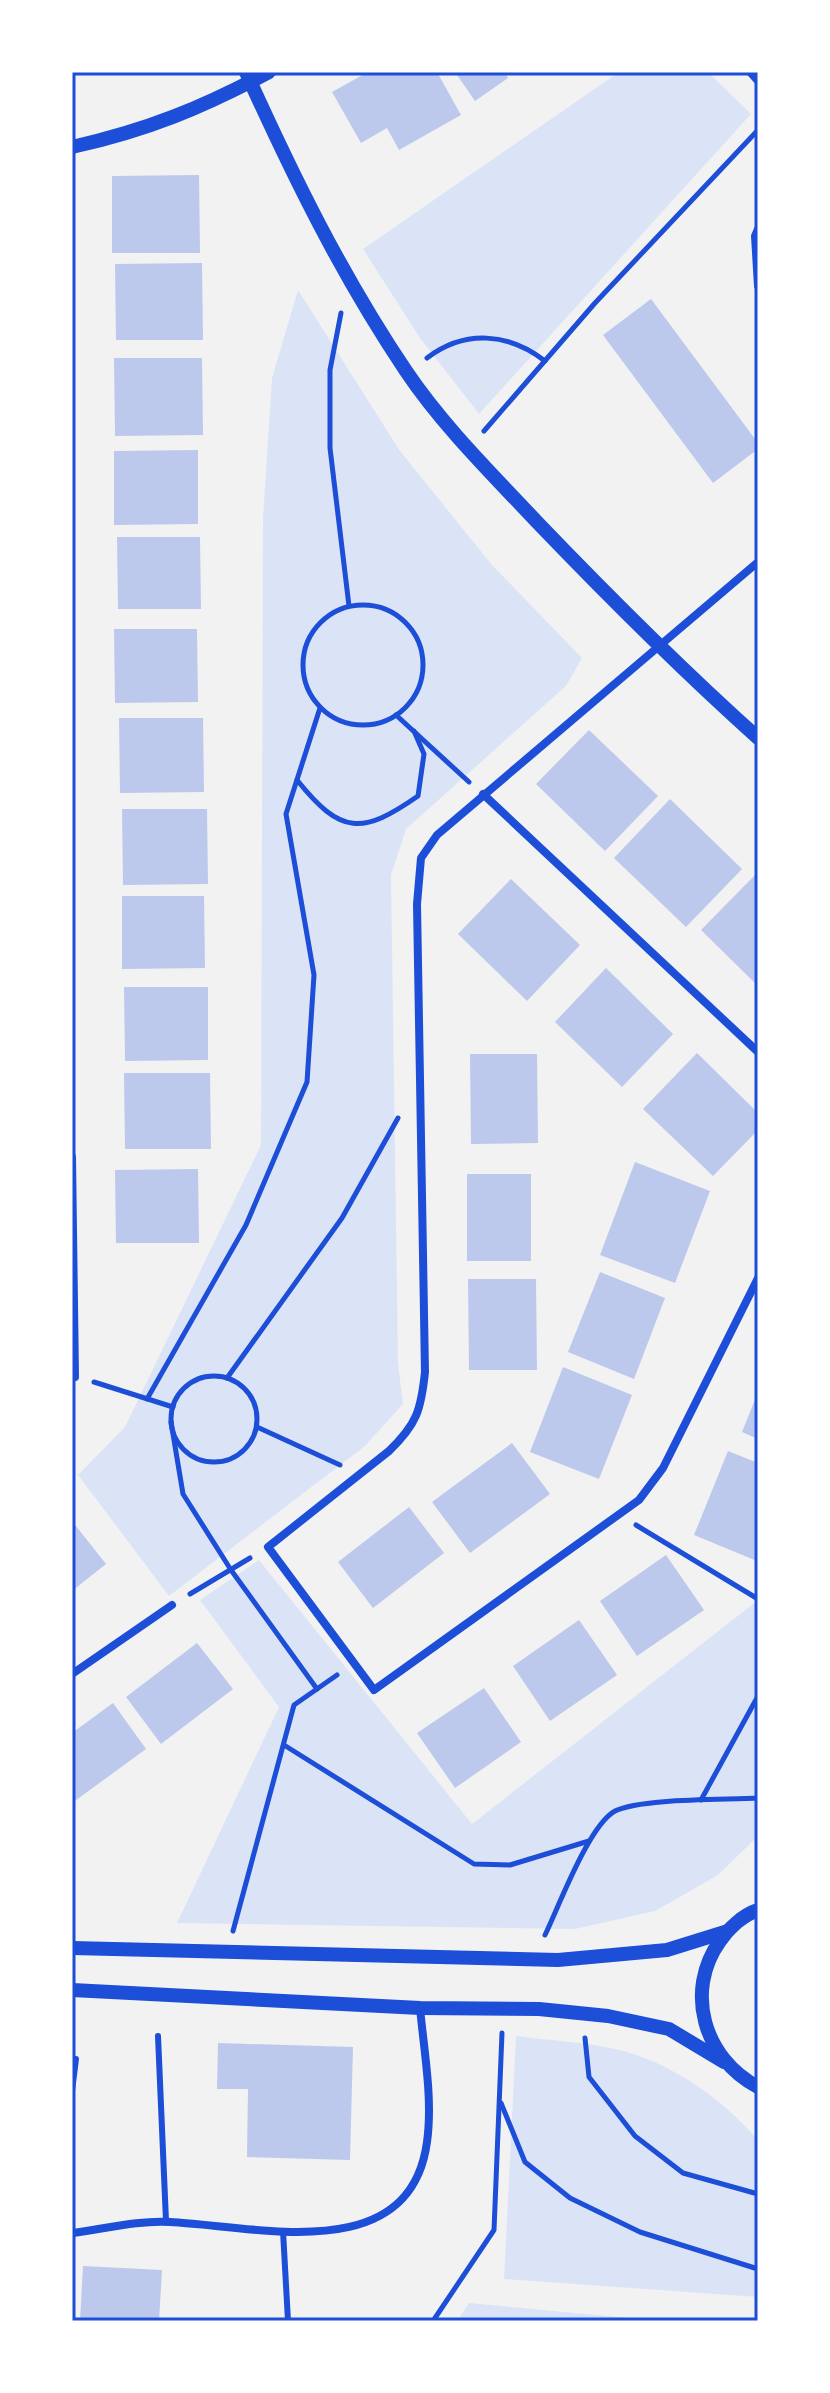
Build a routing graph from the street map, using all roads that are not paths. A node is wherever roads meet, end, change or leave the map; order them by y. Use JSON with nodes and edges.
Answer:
{"nodes":[{"id":1,"x":269,"y":72,"type":"edge"},
{"id":2,"x":248,"y":77,"type":"edge"},
{"id":3,"x":72,"y":147,"type":"edge"},
{"id":4,"x":758,"y":229,"type":"edge"},
{"id":5,"x":758,"y":286,"type":"edge"},
{"id":6,"x":758,"y":562,"type":"edge"},
{"id":7,"x":659,"y":649,"type":"junction"},
{"id":8,"x":758,"y":738,"type":"edge"},
{"id":9,"x":483,"y":794,"type":"junction"},
{"id":10,"x":758,"y":1052,"type":"edge"},
{"id":11,"x":72,"y":1157,"type":"edge"},
{"id":12,"x":758,"y":1278,"type":"edge"},
{"id":13,"x":75,"y":1377,"type":"road end"},
{"id":14,"x":172,"y":1605,"type":"road end"},
{"id":15,"x":72,"y":1674,"type":"edge"},
{"id":16,"x":756,"y":1909,"type":"edge"},
{"id":17,"x":728,"y":1931,"type":"junction"},
{"id":18,"x":72,"y":1948,"type":"edge"},
{"id":19,"x":72,"y":1990,"type":"edge"},
{"id":20,"x":420,"y":2008,"type":"junction"},
{"id":21,"x":158,"y":2036,"type":"dead end"},
{"id":22,"x":72,"y":2059,"type":"edge"},
{"id":23,"x":724,"y":2062,"type":"junction"},
{"id":24,"x":757,"y":2088,"type":"edge"},
{"id":25,"x":72,"y":2091,"type":"edge"},
{"id":26,"x":166,"y":2221,"type":"junction"},
{"id":27,"x":283,"y":2231,"type":"junction"},
{"id":28,"x":72,"y":2232,"type":"edge"},
{"id":29,"x":288,"y":2321,"type":"edge"}],
"edges":[{"from":1,"to":2,"type":"street"},
{"from":2,"to":3,"type":"street"},
{"from":2,"to":7,"type":"street"},
{"from":4,"to":5,"type":"street"},
{"from":6,"to":7,"type":"street"},
{"from":7,"to":8,"type":"street"},
{"from":7,"to":9,"type":"street"},
{"from":9,"to":10,"type":"street"},
{"from":9,"to":12,"type":"street"},
{"from":11,"to":13,"type":"street"},
{"from":14,"to":15,"type":"street"},
{"from":16,"to":17,"type":"street"},
{"from":17,"to":18,"type":"street"},
{"from":17,"to":23,"type":"street"},
{"from":19,"to":20,"type":"street"},
{"from":20,"to":23,"type":"street"},
{"from":20,"to":27,"type":"street"},
{"from":21,"to":26,"type":"lane"},
{"from":22,"to":25,"type":"lane"},
{"from":23,"to":24,"type":"street"},
{"from":26,"to":27,"type":"street"},
{"from":26,"to":28,"type":"street"},
{"from":27,"to":29,"type":"lane"}]}
